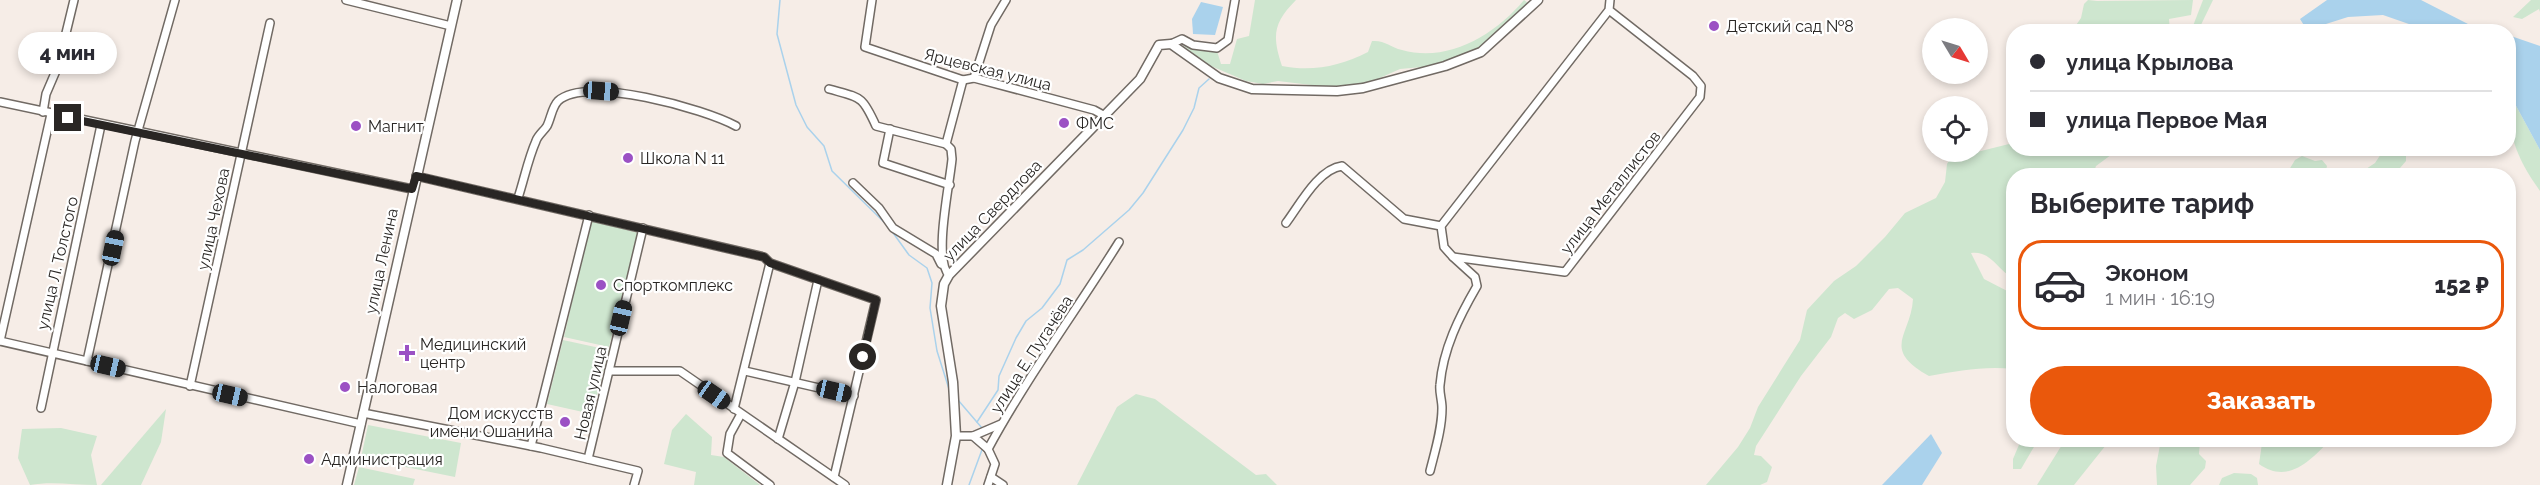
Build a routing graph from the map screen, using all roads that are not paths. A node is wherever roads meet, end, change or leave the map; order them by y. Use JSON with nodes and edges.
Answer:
{"nodes":[{"id":1,"x":74,"y":0,"type":"edge"},
{"id":2,"x":175,"y":0,"type":"edge"},
{"id":3,"x":346,"y":0,"type":"edge"},
{"id":4,"x":457,"y":0,"type":"edge"},
{"id":5,"x":872,"y":0,"type":"edge"},
{"id":6,"x":1006,"y":0,"type":"edge"},
{"id":7,"x":1235,"y":0,"type":"edge"},
{"id":8,"x":1538,"y":0,"type":"edge"},
{"id":9,"x":1610,"y":0,"type":"edge"},
{"id":10,"x":1609,"y":10,"type":"junction"},
{"id":11,"x":270,"y":23,"type":"dead end"},
{"id":12,"x":451,"y":26,"type":"junction"},
{"id":13,"x":1170,"y":44,"type":"junction"},
{"id":14,"x":974,"y":78,"type":"junction"},
{"id":15,"x":963,"y":80,"type":"junction"},
{"id":16,"x":829,"y":89,"type":"dead end"},
{"id":17,"x":0,"y":102,"type":"edge"},
{"id":18,"x":43,"y":112,"type":"junction"},
{"id":19,"x":51,"y":114,"type":"junction"},
{"id":20,"x":1105,"y":116,"type":"junction"},
{"id":21,"x":101,"y":125,"type":"junction"},
{"id":22,"x":736,"y":126,"type":"dead end"},
{"id":23,"x":890,"y":129,"type":"junction"},
{"id":24,"x":138,"y":133,"type":"junction"},
{"id":25,"x":946,"y":144,"type":"junction"},
{"id":26,"x":241,"y":152,"type":"junction"},
{"id":27,"x":416,"y":176,"type":"junction"},
{"id":28,"x":853,"y":183,"type":"dead end"},
{"id":29,"x":950,"y":185,"type":"junction"},
{"id":30,"x":412,"y":189,"type":"junction"},
{"id":31,"x":518,"y":198,"type":"junction"},
{"id":32,"x":589,"y":215,"type":"junction"},
{"id":33,"x":1286,"y":223,"type":"dead end"},
{"id":34,"x":1441,"y":226,"type":"junction"},
{"id":35,"x":643,"y":228,"type":"junction"},
{"id":36,"x":1119,"y":242,"type":"dead end"},
{"id":37,"x":1453,"y":257,"type":"junction"},
{"id":38,"x":770,"y":263,"type":"junction"},
{"id":39,"x":946,"y":272,"type":"junction"},
{"id":40,"x":819,"y":280,"type":"junction"},
{"id":41,"x":0,"y":341,"type":"edge"},
{"id":42,"x":50,"y":353,"type":"junction"},
{"id":43,"x":87,"y":361,"type":"junction"},
{"id":44,"x":609,"y":371,"type":"junction"},
{"id":45,"x":746,"y":371,"type":"junction"},
{"id":46,"x":795,"y":382,"type":"junction"},
{"id":47,"x":190,"y":386,"type":"junction"},
{"id":48,"x":854,"y":396,"type":"junction"},
{"id":49,"x":40,"y":408,"type":"dead end"},
{"id":50,"x":734,"y":410,"type":"junction"},
{"id":51,"x":363,"y":412,"type":"junction"},
{"id":52,"x":741,"y":414,"type":"junction"},
{"id":53,"x":361,"y":424,"type":"junction"},
{"id":54,"x":1001,"y":424,"type":"junction"},
{"id":55,"x":956,"y":436,"type":"junction"},
{"id":56,"x":973,"y":436,"type":"junction"},
{"id":57,"x":778,"y":439,"type":"junction"},
{"id":58,"x":531,"y":446,"type":"junction"},
{"id":59,"x":988,"y":449,"type":"junction"},
{"id":60,"x":588,"y":459,"type":"junction"},
{"id":61,"x":1430,"y":471,"type":"dead end"},
{"id":62,"x":834,"y":477,"type":"junction"},
{"id":63,"x":991,"y":477,"type":"junction"},
{"id":64,"x":348,"y":485,"type":"edge"},
{"id":65,"x":634,"y":485,"type":"edge"},
{"id":66,"x":770,"y":485,"type":"edge"},
{"id":67,"x":845,"y":485,"type":"edge"},
{"id":68,"x":947,"y":485,"type":"edge"},
{"id":69,"x":987,"y":485,"type":"edge"},
{"id":70,"x":1003,"y":485,"type":"edge"}],
"edges":[{"from":1,"to":18,"type":"street"},
{"from":2,"to":24,"type":"street"},
{"from":3,"to":12,"type":"street"},
{"from":4,"to":12,"type":"main road","name":"улица Ленина"},
{"from":5,"to":15,"type":"street","name":"Ярцевская улица"},
{"from":6,"to":14,"type":"street"},
{"from":7,"to":13,"type":"street"},
{"from":8,"to":13,"type":"main road"},
{"from":9,"to":10,"type":"street"},
{"from":10,"to":34,"type":"street"},
{"from":10,"to":37,"type":"street","name":"улица Металлистов"},
{"from":11,"to":26,"type":"street","name":"улица Чехова"},
{"from":12,"to":27,"type":"main road","name":"улица Ленина"},
{"from":13,"to":20,"type":"main road","name":"улица Свердлова"},
{"from":14,"to":15,"type":"street","name":"Ярцевская улица"},
{"from":14,"to":20,"type":"street","name":"Ярцевская улица"},
{"from":15,"to":25,"type":"street"},
{"from":16,"to":23,"type":"street"},
{"from":17,"to":18,"type":"street"},
{"from":18,"to":19,"type":"street"},
{"from":19,"to":21,"type":"street"},
{"from":19,"to":41,"type":"street"},
{"from":20,"to":39,"type":"main road","name":"улица Свердлова"},
{"from":21,"to":24,"type":"street"},
{"from":21,"to":42,"type":"street","name":"улица Л. Толстого"},
{"from":22,"to":31,"type":"street"},
{"from":23,"to":25,"type":"street"},
{"from":23,"to":29,"type":"street"},
{"from":24,"to":26,"type":"street"},
{"from":24,"to":43,"type":"street"},
{"from":25,"to":29,"type":"street"},
{"from":26,"to":30,"type":"street"},
{"from":26,"to":47,"type":"street","name":"улица Чехова"},
{"from":27,"to":30,"type":"main road","name":"улица Ленина"},
{"from":27,"to":31,"type":"street"},
{"from":28,"to":39,"type":"street"},
{"from":29,"to":39,"type":"street"},
{"from":30,"to":51,"type":"main road","name":"улица Ленина"},
{"from":31,"to":32,"type":"street"},
{"from":32,"to":35,"type":"street"},
{"from":32,"to":58,"type":"street"},
{"from":33,"to":34,"type":"street"},
{"from":34,"to":37,"type":"street"},
{"from":35,"to":38,"type":"street"},
{"from":35,"to":44,"type":"street","name":"Новая улица"},
{"from":36,"to":54,"type":"street","name":"улица Е. Пугачёва"},
{"from":37,"to":61,"type":"street"},
{"from":38,"to":40,"type":"street"},
{"from":38,"to":45,"type":"street"},
{"from":39,"to":55,"type":"main road","name":"улица Свердлова"},
{"from":40,"to":46,"type":"street"},
{"from":40,"to":48,"type":"street"},
{"from":41,"to":42,"type":"street"},
{"from":42,"to":43,"type":"street"},
{"from":42,"to":49,"type":"street","name":"улица Л. Толстого"},
{"from":43,"to":47,"type":"street"},
{"from":44,"to":50,"type":"street"},
{"from":44,"to":60,"type":"street","name":"Новая улица"},
{"from":45,"to":46,"type":"street"},
{"from":45,"to":50,"type":"street"},
{"from":46,"to":48,"type":"street"},
{"from":46,"to":57,"type":"street"},
{"from":47,"to":53,"type":"street"},
{"from":48,"to":62,"type":"street"},
{"from":50,"to":52,"type":"street"},
{"from":51,"to":53,"type":"main road","name":"улица Ленина"},
{"from":51,"to":58,"type":"street"},
{"from":52,"to":57,"type":"street"},
{"from":52,"to":66,"type":"street"},
{"from":53,"to":64,"type":"main road","name":"улица Ленина"},
{"from":54,"to":56,"type":"street"},
{"from":54,"to":59,"type":"street","name":"улица Е. Пугачёва"},
{"from":55,"to":56,"type":"street"},
{"from":55,"to":68,"type":"main road","name":"улица Свердлова"},
{"from":56,"to":59,"type":"street"},
{"from":57,"to":62,"type":"street"},
{"from":58,"to":60,"type":"street"},
{"from":59,"to":63,"type":"street"},
{"from":60,"to":65,"type":"street"},
{"from":62,"to":67,"type":"street"},
{"from":63,"to":69,"type":"street"},
{"from":63,"to":70,"type":"street"}]}
